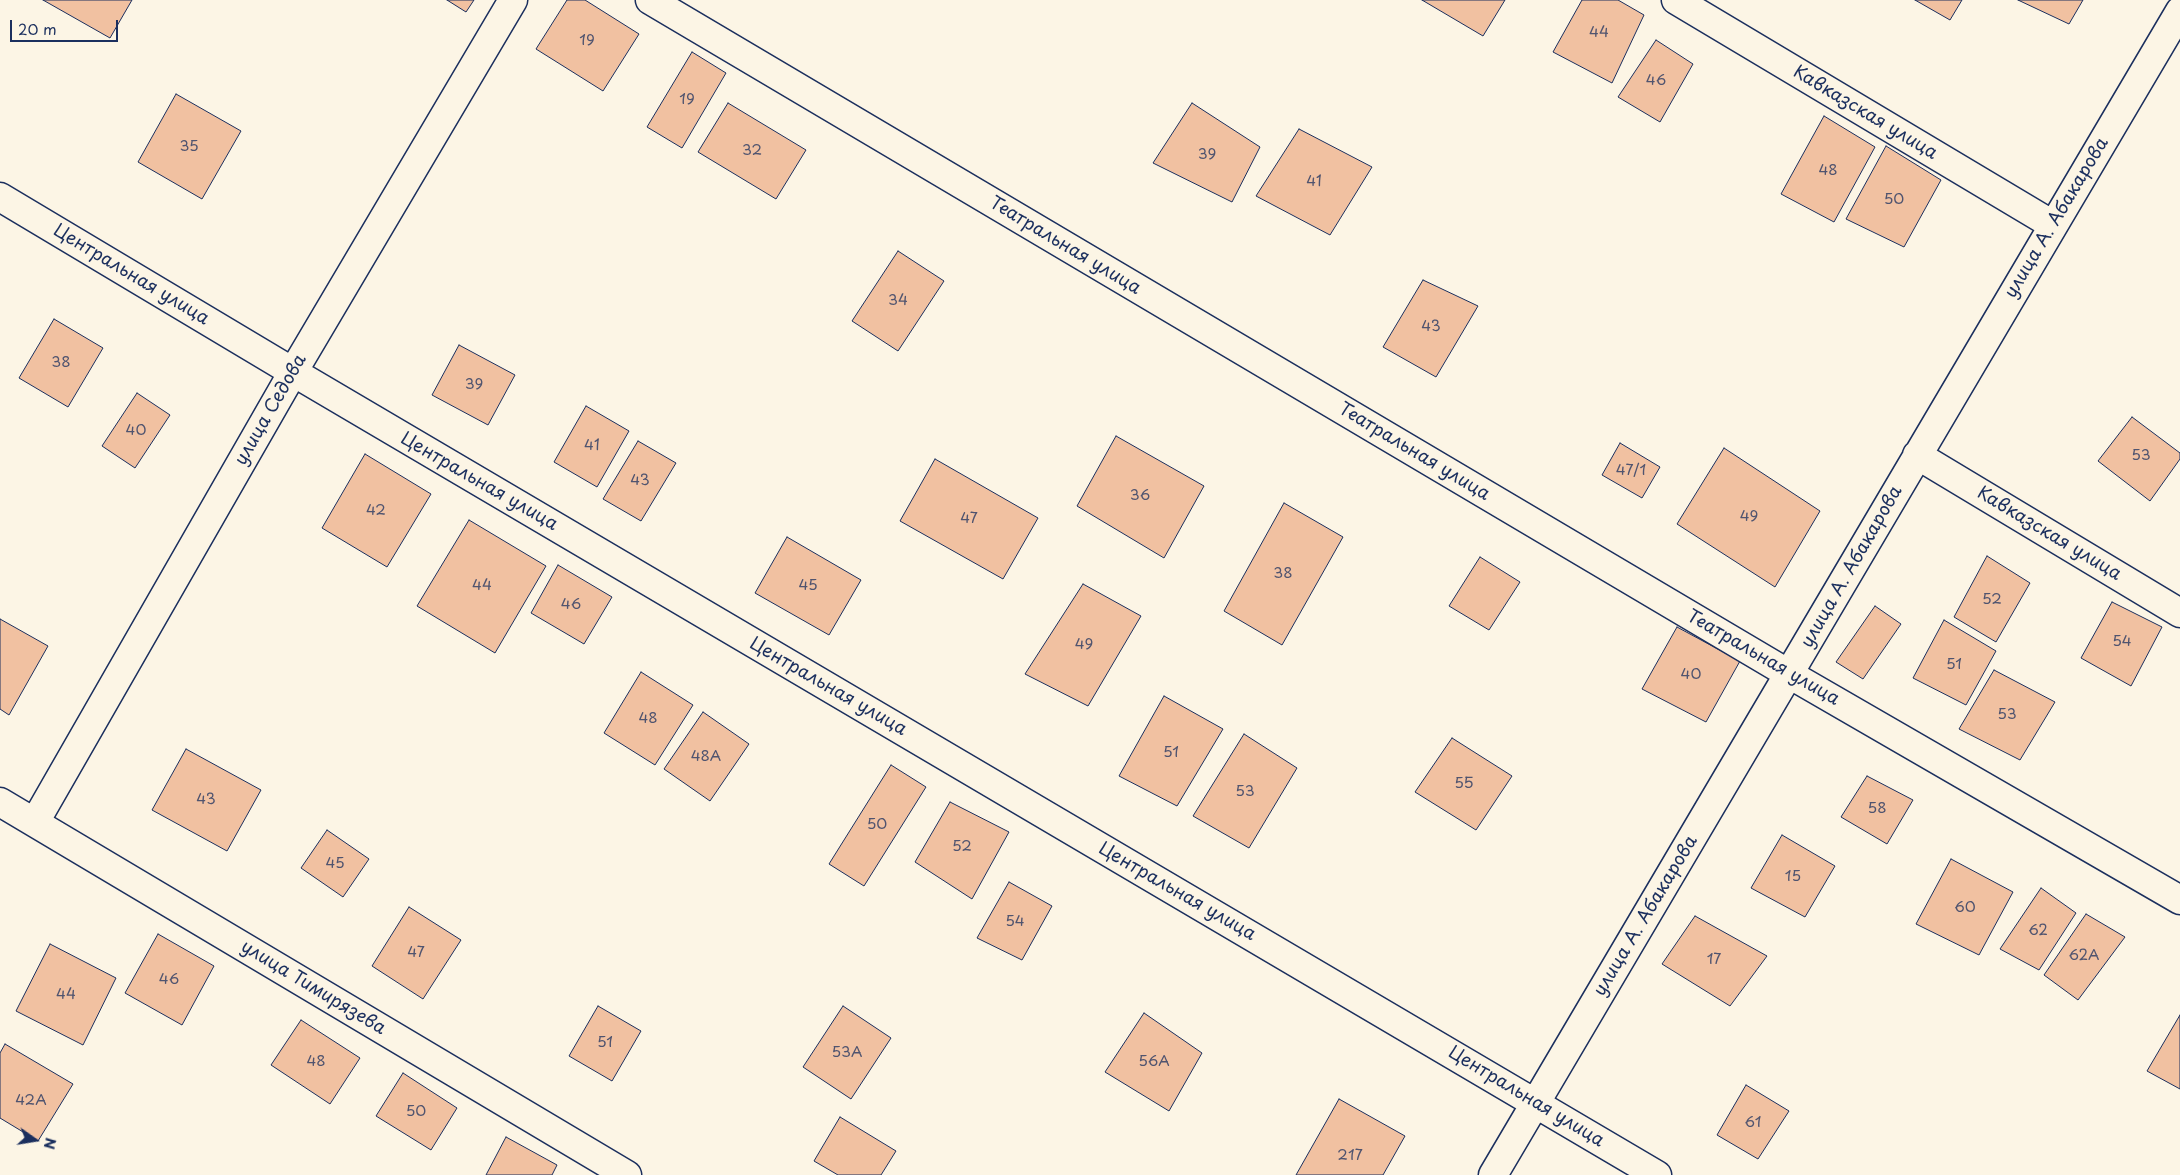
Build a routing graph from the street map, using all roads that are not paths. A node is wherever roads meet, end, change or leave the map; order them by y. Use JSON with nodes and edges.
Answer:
{"nodes":[{"id":1,"x":513,"y":0,"type":"edge"},
{"id":2,"x":650,"y":0,"type":"edge"},
{"id":3,"x":1676,"y":0,"type":"edge"},
{"id":4,"x":2180,"y":11,"type":"edge"},
{"id":5,"x":0,"y":197,"type":"edge"},
{"id":6,"x":2053,"y":225,"type":"junction"},
{"id":7,"x":292,"y":372,"type":"junction"},
{"id":8,"x":1917,"y":455,"type":"junction"},
{"id":9,"x":2180,"y":613,"type":"edge"},
{"id":10,"x":1789,"y":674,"type":"junction"},
{"id":11,"x":0,"y":802,"type":"edge"},
{"id":12,"x":34,"y":822,"type":"junction"},
{"id":13,"x":2180,"y":900,"type":"edge"},
{"id":14,"x":1536,"y":1103,"type":"junction"},
{"id":15,"x":627,"y":1175,"type":"edge"},
{"id":16,"x":1493,"y":1175,"type":"edge"},
{"id":17,"x":1657,"y":1175,"type":"edge"}],
"edges":[{"from":1,"to":7,"type":"street","name":"улица Седова"},
{"from":2,"to":10,"type":"street","name":"Театральная улица"},
{"from":3,"to":6,"type":"street","name":"Кавказская улица"},
{"from":4,"to":6,"type":"street","name":"улица А. Абакарова"},
{"from":5,"to":7,"type":"street","name":"Центральная улица"},
{"from":6,"to":8,"type":"street","name":"улица А. Абакарова"},
{"from":7,"to":12,"type":"street","name":"улица Седова"},
{"from":7,"to":14,"type":"street","name":"Центральная улица"},
{"from":8,"to":9,"type":"street","name":"Кавказская улица"},
{"from":8,"to":10,"type":"street","name":"улица А. Абакарова"},
{"from":10,"to":13,"type":"street","name":"Театральная улица"},
{"from":10,"to":14,"type":"street","name":"улица А. Абакарова"},
{"from":11,"to":12,"type":"street","name":"улица Тимирязева"},
{"from":12,"to":15,"type":"street","name":"улица Тимирязева"},
{"from":14,"to":16,"type":"street","name":"улица А. Абакарова"},
{"from":14,"to":17,"type":"street","name":"Центральная улица"}]}
